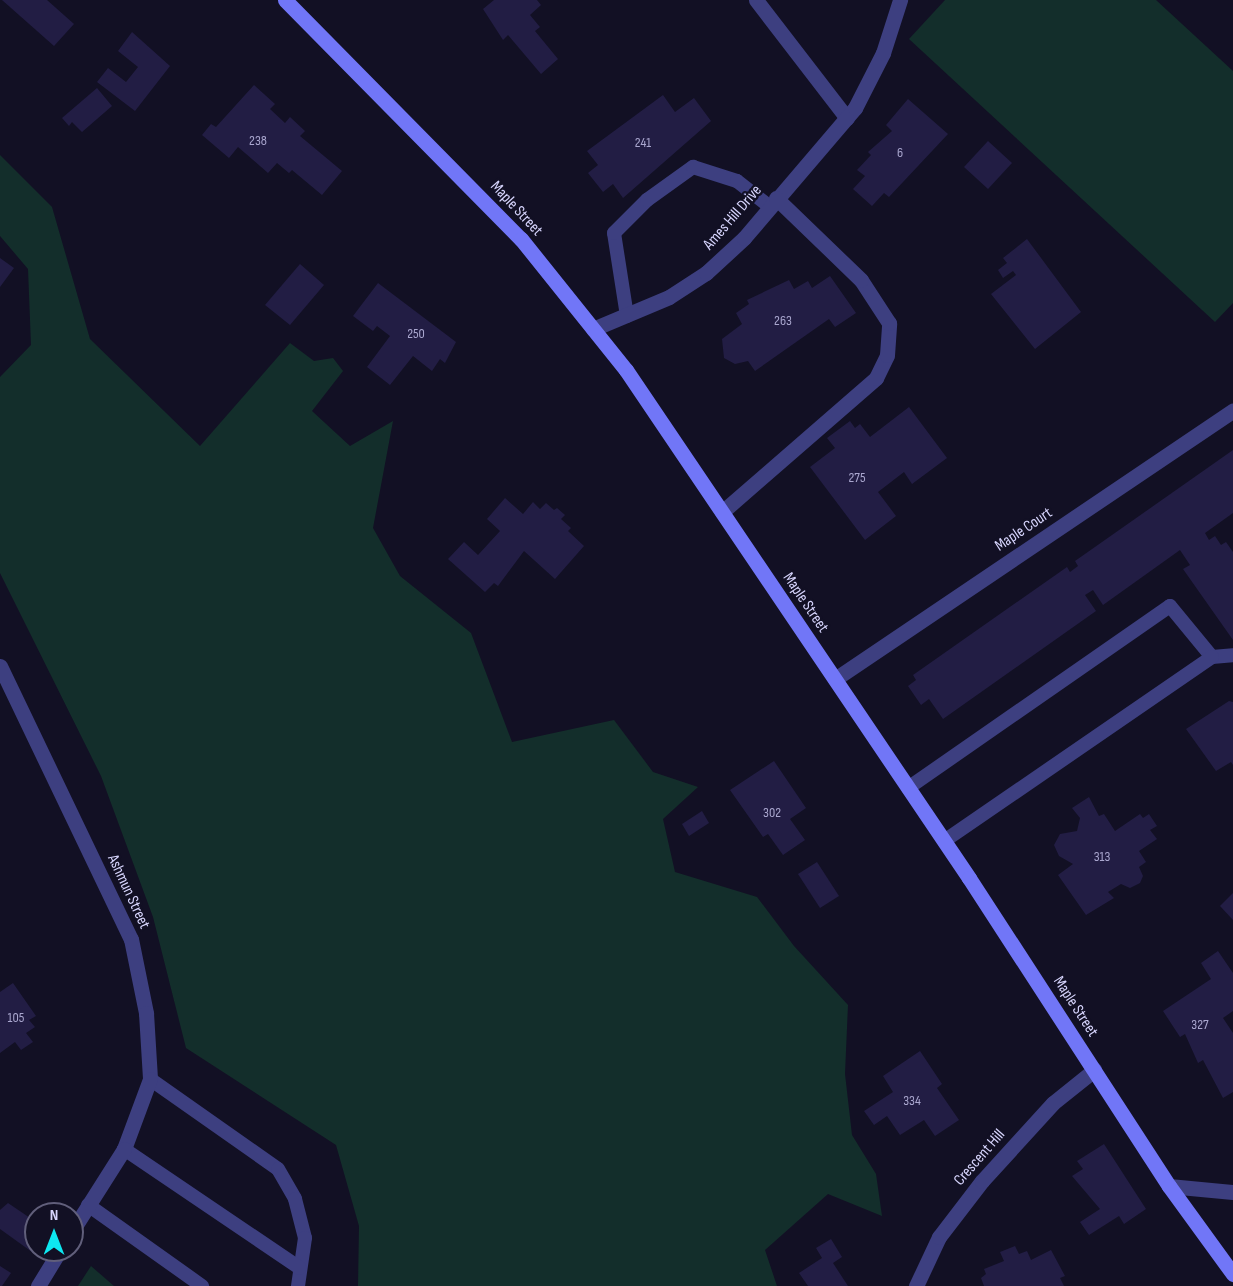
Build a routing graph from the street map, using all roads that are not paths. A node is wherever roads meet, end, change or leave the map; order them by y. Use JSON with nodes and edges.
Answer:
{"nodes":[{"id":1,"x":285,"y":0,"type":"edge"},
{"id":2,"x":756,"y":0,"type":"edge"},
{"id":3,"x":900,"y":0,"type":"edge"},
{"id":4,"x":847,"y":118,"type":"junction"},
{"id":5,"x":772,"y":202,"type":"junction"},
{"id":6,"x":627,"y":316,"type":"junction"},
{"id":7,"x":593,"y":329,"type":"junction"},
{"id":8,"x":1233,"y":411,"type":"edge"},
{"id":9,"x":722,"y":512,"type":"junction"},
{"id":10,"x":1233,"y":655,"type":"edge"},
{"id":11,"x":1212,"y":657,"type":"junction"},
{"id":12,"x":0,"y":666,"type":"edge"},
{"id":13,"x":835,"y":679,"type":"junction"},
{"id":14,"x":908,"y":788,"type":"junction"},
{"id":15,"x":944,"y":841,"type":"junction"},
{"id":16,"x":1094,"y":1070,"type":"junction"},
{"id":17,"x":150,"y":1079,"type":"junction"},
{"id":18,"x":124,"y":1149,"type":"junction"},
{"id":19,"x":1169,"y":1186,"type":"junction"},
{"id":20,"x":1233,"y":1192,"type":"edge"},
{"id":21,"x":88,"y":1205,"type":"junction"},
{"id":22,"x":84,"y":1212,"type":"edge"},
{"id":23,"x":53,"y":1262,"type":"edge"},
{"id":24,"x":300,"y":1268,"type":"junction"},
{"id":25,"x":1233,"y":1274,"type":"edge"},
{"id":26,"x":38,"y":1286,"type":"edge"},
{"id":27,"x":202,"y":1286,"type":"edge"},
{"id":28,"x":298,"y":1286,"type":"edge"},
{"id":29,"x":916,"y":1286,"type":"edge"}],
"edges":[{"from":1,"to":7,"type":"main road","name":"Maple Street"},
{"from":2,"to":4,"type":"street"},
{"from":3,"to":4,"type":"street","name":"Ames Hill Drive"},
{"from":4,"to":5,"type":"street","name":"Ames Hill Drive"},
{"from":5,"to":6,"type":"street","name":"Ames Hill Drive"},
{"from":5,"to":6,"type":"lane"},
{"from":5,"to":9,"type":"street"},
{"from":6,"to":7,"type":"street","name":"Ames Hill Drive"},
{"from":7,"to":9,"type":"main road","name":"Maple Street"},
{"from":8,"to":13,"type":"street","name":"Maple Court"},
{"from":9,"to":13,"type":"main road","name":"Maple Street"},
{"from":10,"to":11,"type":"lane"},
{"from":11,"to":14,"type":"lane"},
{"from":11,"to":15,"type":"lane"},
{"from":12,"to":17,"type":"street","name":"Ashmun Street"},
{"from":13,"to":14,"type":"main road","name":"Maple Street"},
{"from":14,"to":15,"type":"main road","name":"Maple Street"},
{"from":15,"to":16,"type":"main road","name":"Maple Street"},
{"from":16,"to":19,"type":"main road","name":"Maple Street"},
{"from":16,"to":29,"type":"street","name":"Crescent Hill"},
{"from":17,"to":18,"type":"street","name":"Ashmun Street"},
{"from":17,"to":24,"type":"lane"},
{"from":18,"to":21,"type":"street","name":"Ashmun Street"},
{"from":18,"to":24,"type":"lane"},
{"from":19,"to":20,"type":"street"},
{"from":19,"to":25,"type":"main road","name":"Maple Street"},
{"from":21,"to":22,"type":"street","name":"Ashmun Street"},
{"from":21,"to":27,"type":"lane"},
{"from":23,"to":26,"type":"street"},
{"from":24,"to":28,"type":"lane"}]}
